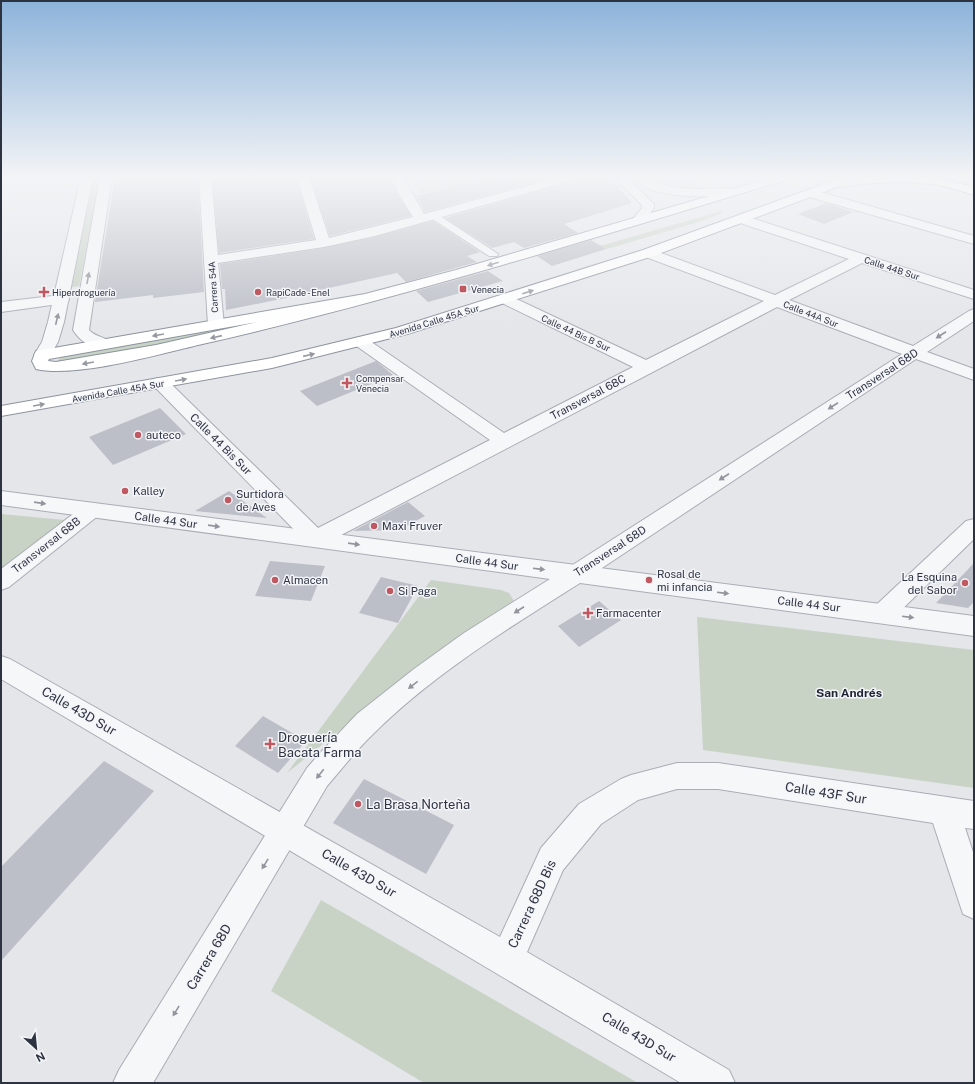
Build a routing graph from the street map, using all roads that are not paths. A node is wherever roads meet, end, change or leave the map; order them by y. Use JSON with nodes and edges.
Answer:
{"nodes":[{"id":1,"x":76,"y":228,"type":"edge"},
{"id":2,"x":97,"y":228,"type":"edge"},
{"id":3,"x":209,"y":228,"type":"edge"},
{"id":4,"x":319,"y":228,"type":"edge"},
{"id":5,"x":388,"y":228,"type":"edge"},
{"id":6,"x":445,"y":228,"type":"edge"},
{"id":7,"x":613,"y":228,"type":"edge"},
{"id":8,"x":718,"y":228,"type":"edge"},
{"id":9,"x":768,"y":228,"type":"edge"},
{"id":10,"x":931,"y":228,"type":"edge"},
{"id":11,"x":974,"y":240,"type":"edge"},
{"id":12,"x":324,"y":243,"type":"junction"},
{"id":13,"x":648,"y":253,"type":"junction"},
{"id":14,"x":493,"y":254,"type":"dead end"},
{"id":15,"x":861,"y":258,"type":"junction"},
{"id":16,"x":211,"y":260,"type":"junction"},
{"id":17,"x":974,"y":295,"type":"edge"},
{"id":18,"x":376,"y":297,"type":"junction"},
{"id":19,"x":505,"y":299,"type":"junction"},
{"id":20,"x":61,"y":300,"type":"junction"},
{"id":21,"x":775,"y":301,"type":"junction"},
{"id":22,"x":1,"y":307,"type":"edge"},
{"id":23,"x":974,"y":314,"type":"edge"},
{"id":24,"x":216,"y":325,"type":"junction"},
{"id":25,"x":361,"y":342,"type":"junction"},
{"id":26,"x":104,"y":344,"type":"junction"},
{"id":27,"x":915,"y":353,"type":"junction"},
{"id":28,"x":41,"y":358,"type":"junction"},
{"id":29,"x":646,"y":366,"type":"junction"},
{"id":30,"x":974,"y":375,"type":"edge"},
{"id":31,"x":160,"y":383,"type":"junction"},
{"id":32,"x":1,"y":411,"type":"edge"},
{"id":33,"x":503,"y":442,"type":"junction"},
{"id":34,"x":1,"y":498,"type":"edge"},
{"id":35,"x":92,"y":510,"type":"junction"},
{"id":36,"x":974,"y":526,"type":"edge"},
{"id":37,"x":316,"y":539,"type":"junction"},
{"id":38,"x":576,"y":574,"type":"junction"},
{"id":39,"x":1,"y":581,"type":"edge"},
{"id":40,"x":882,"y":614,"type":"junction"},
{"id":41,"x":974,"y":626,"type":"edge"},
{"id":42,"x":1,"y":666,"type":"edge"},
{"id":43,"x":677,"y":776,"type":"joint"},
{"id":44,"x":944,"y":810,"type":"junction"},
{"id":45,"x":974,"y":815,"type":"edge"},
{"id":46,"x":285,"y":830,"type":"junction"},
{"id":47,"x":974,"y":903,"type":"edge"},
{"id":48,"x":507,"y":959,"type":"junction"},
{"id":49,"x":132,"y":1083,"type":"edge"},
{"id":50,"x":716,"y":1083,"type":"edge"}],
"edges":[{"from":1,"to":20,"type":"street"},
{"from":26,"to":2,"type":"street","one_way":true},
{"from":3,"to":16,"type":"street","name":"Carrera 54A"},
{"from":4,"to":12,"type":"street"},
{"from":5,"to":12,"type":"street"},
{"from":6,"to":14,"type":"street"},
{"from":7,"to":18,"type":"highway","one_way":true},
{"from":8,"to":13,"type":"highway","name":"Avenida Calle 45A Sur"},
{"from":9,"to":15,"type":"street","name":"Calle 44B Sur"},
{"from":10,"to":11,"type":"street"},
{"from":12,"to":16,"type":"street"},
{"from":19,"to":13,"type":"highway","name":"Avenida Calle 45A Sur","one_way":true},
{"from":13,"to":21,"type":"street","name":"Calle 44A Sur"},
{"from":15,"to":17,"type":"street","name":"Calle 44B Sur"},
{"from":15,"to":21,"type":"street","name":"Transversal 68C"},
{"from":16,"to":24,"type":"street","name":"Carrera 54A"},
{"from":18,"to":24,"type":"highway"},
{"from":18,"to":28,"type":"highway","one_way":true},
{"from":19,"to":25,"type":"highway","name":"Avenida Calle 45A Sur"},
{"from":19,"to":29,"type":"street","name":"Calle 44 Bis B Sur"},
{"from":20,"to":22,"type":"street"},
{"from":28,"to":20,"type":"street","one_way":true},
{"from":21,"to":27,"type":"street","name":"Calle 44A Sur"},
{"from":21,"to":29,"type":"street","name":"Transversal 68C"},
{"from":23,"to":27,"type":"street","name":"Transversal 68D","one_way":true},
{"from":24,"to":26,"type":"highway","one_way":true},
{"from":31,"to":25,"type":"highway","name":"Avenida Calle 45A Sur","one_way":true},
{"from":25,"to":33,"type":"street"},
{"from":26,"to":28,"type":"highway"},
{"from":27,"to":30,"type":"street","name":"Calle 44A Sur"},
{"from":27,"to":38,"type":"street","name":"Transversal 68D","one_way":true},
{"from":29,"to":33,"type":"street","name":"Transversal 68C"},
{"from":32,"to":31,"type":"highway","name":"Avenida Calle 45A Sur","one_way":true},
{"from":31,"to":37,"type":"street","name":"Calle 44 Bis Sur"},
{"from":33,"to":37,"type":"street","name":"Transversal 68C"},
{"from":34,"to":35,"type":"street","name":"Calle 44 Sur","one_way":true},
{"from":35,"to":37,"type":"street","name":"Calle 44 Sur","one_way":true},
{"from":35,"to":39,"type":"street","name":"Transversal 68B"},
{"from":36,"to":40,"type":"street"},
{"from":37,"to":38,"type":"street","name":"Calle 44 Sur","one_way":true},
{"from":38,"to":40,"type":"street","name":"Calle 44 Sur","one_way":true},
{"from":38,"to":46,"type":"street","name":"Transversal 68D","one_way":true},
{"from":40,"to":41,"type":"street","name":"Calle 44 Sur","one_way":true},
{"from":42,"to":46,"type":"street","name":"Calle 43D Sur"},
{"from":43,"to":44,"type":"street","name":"Calle 43F Sur"},
{"from":43,"to":48,"type":"street","name":"Carrera 68D Bis"},
{"from":44,"to":45,"type":"street","name":"Calle 43F Sur"},
{"from":44,"to":47,"type":"street"},
{"from":46,"to":48,"type":"street","name":"Calle 43D Sur"},
{"from":46,"to":49,"type":"street","name":"Carrera 68D","one_way":true},
{"from":48,"to":50,"type":"street","name":"Calle 43D Sur"}]}
